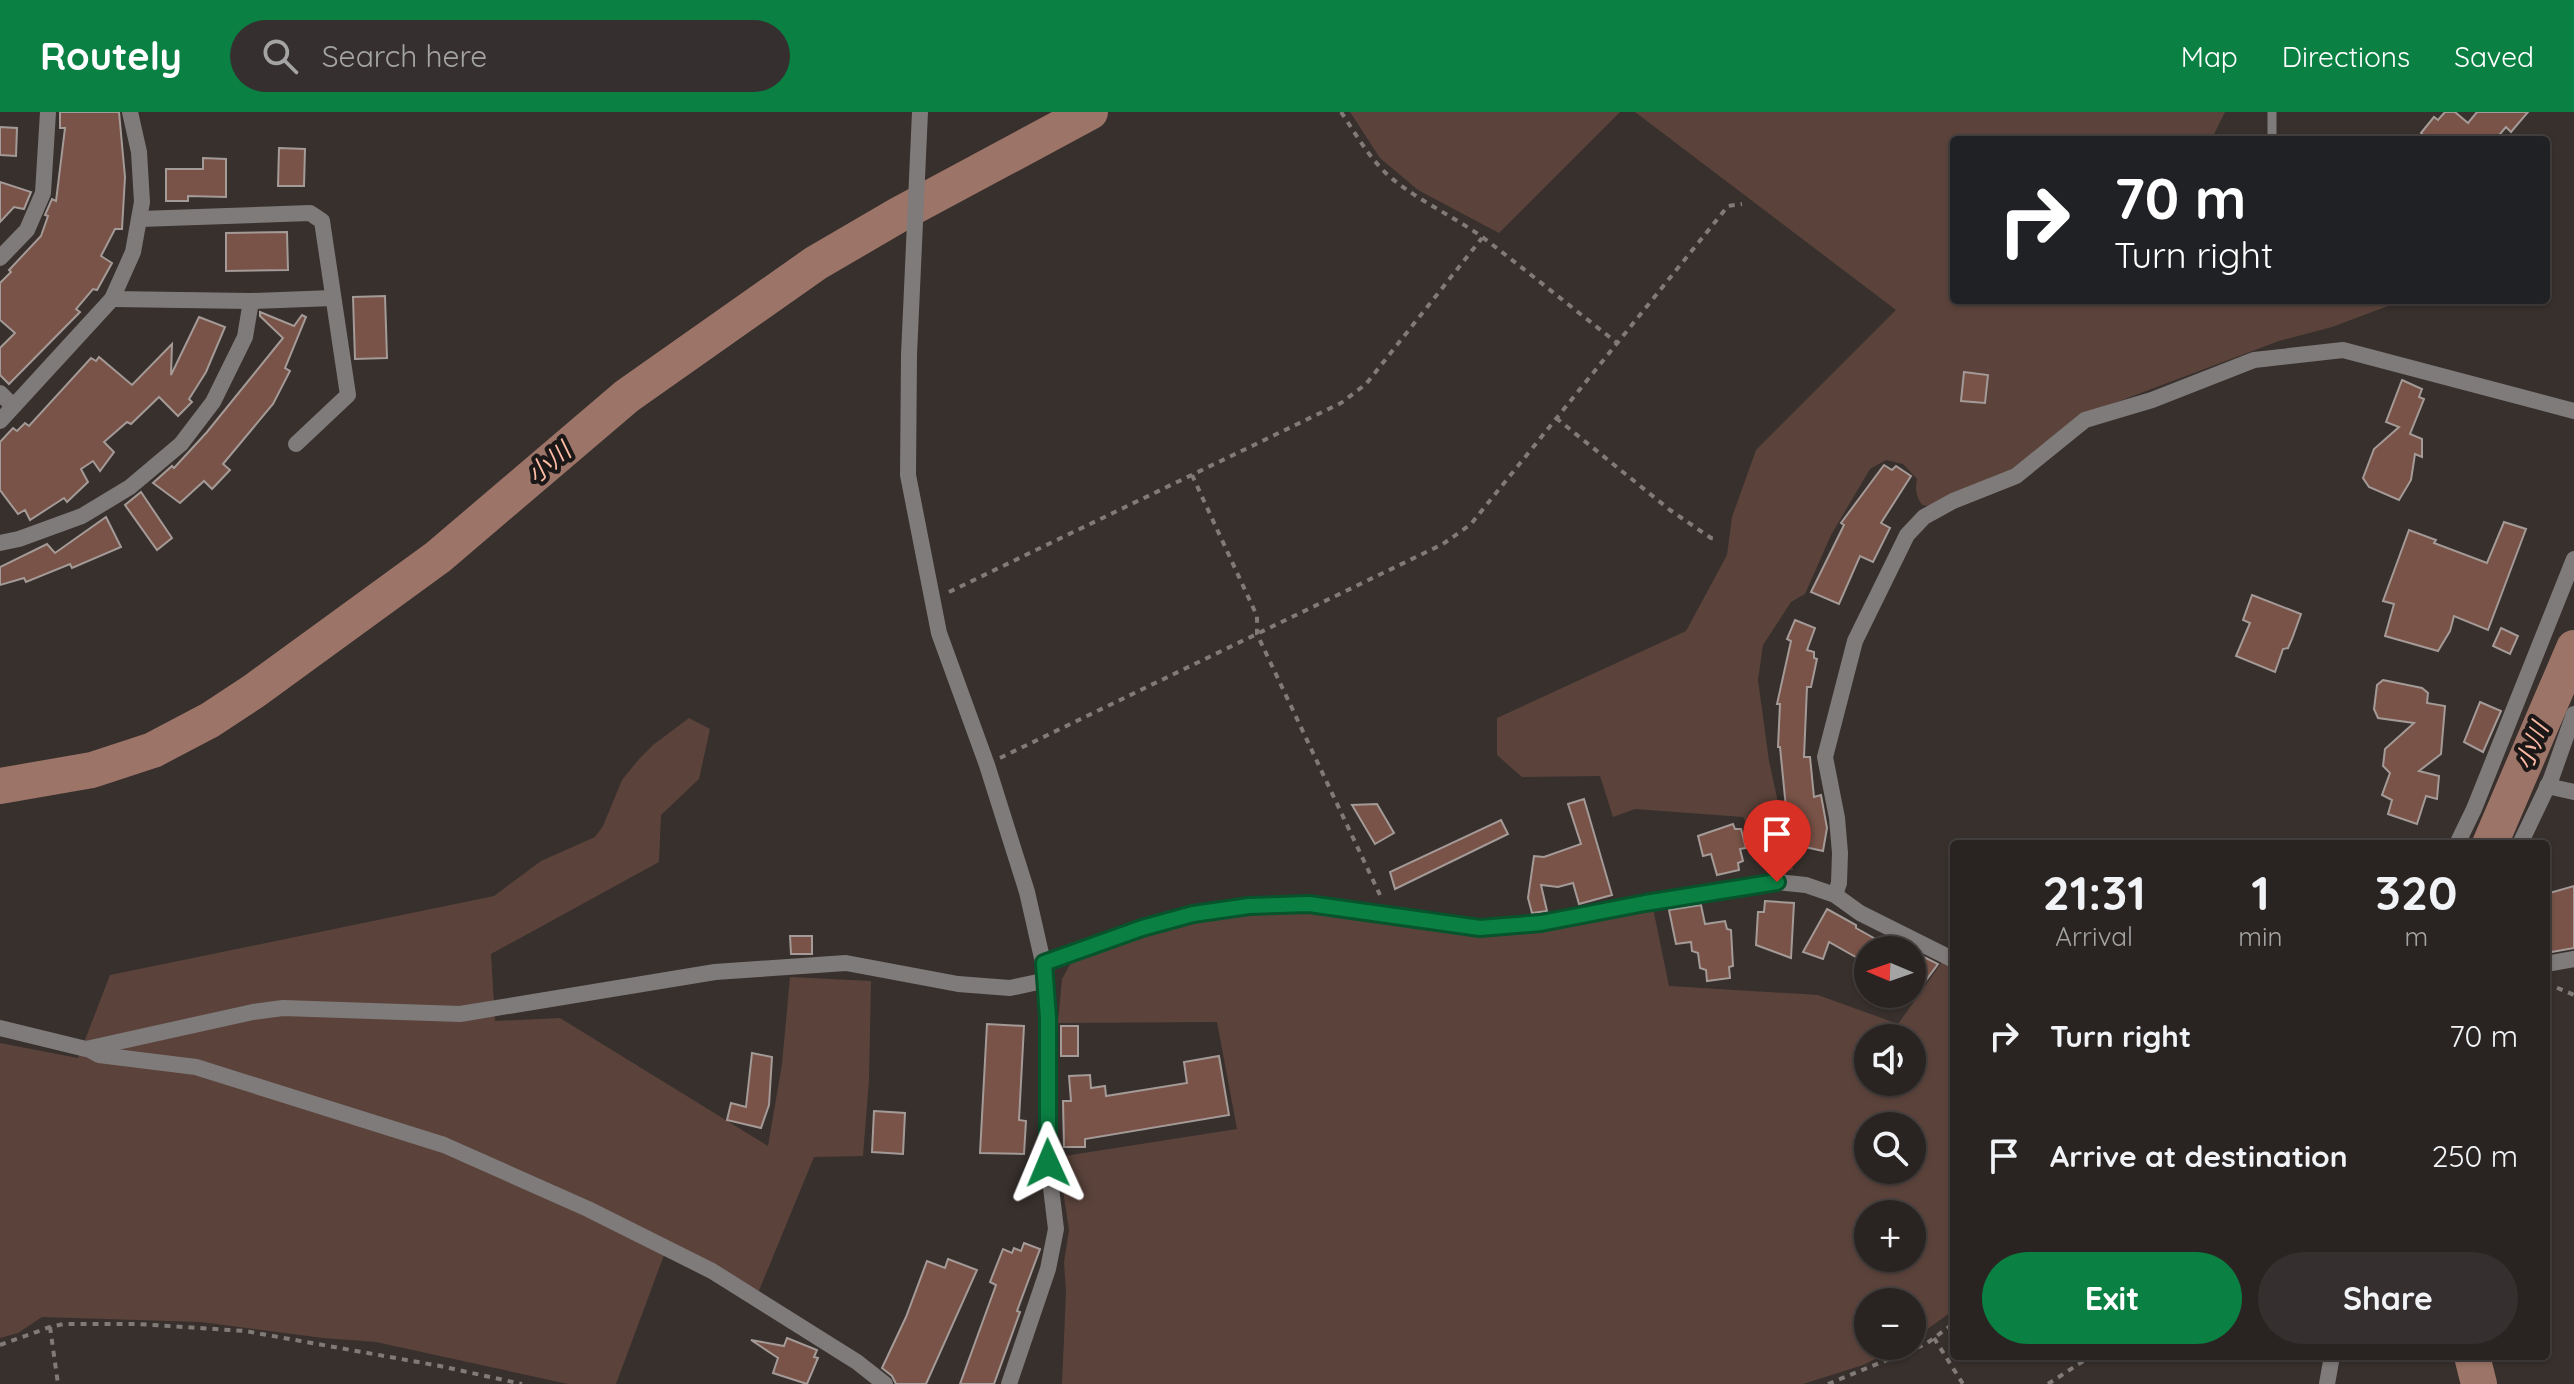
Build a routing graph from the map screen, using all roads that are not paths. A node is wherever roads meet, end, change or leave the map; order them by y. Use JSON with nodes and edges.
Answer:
{"nodes":[{"id":1,"x":48,"y":112,"type":"edge"},
{"id":2,"x":130,"y":112,"type":"edge"},
{"id":3,"x":920,"y":112,"type":"edge"},
{"id":4,"x":2272,"y":112,"type":"edge"},
{"id":5,"x":2272,"y":136,"type":"edge"},
{"id":6,"x":140,"y":219,"type":"junction"},
{"id":7,"x":0,"y":258,"type":"edge"},
{"id":8,"x":333,"y":298,"type":"junction"},
{"id":9,"x":112,"y":299,"type":"junction"},
{"id":10,"x":251,"y":301,"type":"junction"},
{"id":11,"x":0,"y":393,"type":"edge"},
{"id":12,"x":13,"y":406,"type":"junction"},
{"id":13,"x":2574,"y":411,"type":"edge"},
{"id":14,"x":0,"y":421,"type":"edge"},
{"id":15,"x":296,"y":444,"type":"dead end"},
{"id":16,"x":0,"y":543,"type":"edge"},
{"id":17,"x":2574,"y":559,"type":"edge"},
{"id":18,"x":2574,"y":714,"type":"edge"},
{"id":19,"x":2547,"y":786,"type":"junction"},
{"id":20,"x":2574,"y":792,"type":"edge"},
{"id":21,"x":2459,"y":840,"type":"edge"},
{"id":22,"x":2522,"y":840,"type":"edge"},
{"id":23,"x":1835,"y":895,"type":"junction"},
{"id":24,"x":1950,"y":958,"type":"edge"},
{"id":25,"x":2574,"y":959,"type":"edge"},
{"id":26,"x":2550,"y":963,"type":"edge"},
{"id":27,"x":1046,"y":972,"type":"junction"},
{"id":28,"x":0,"y":1028,"type":"edge"},
{"id":29,"x":86,"y":1049,"type":"junction"},
{"id":30,"x":2331,"y":1360,"type":"edge"},
{"id":31,"x":885,"y":1384,"type":"edge"},
{"id":32,"x":1009,"y":1384,"type":"edge"},
{"id":33,"x":2327,"y":1384,"type":"edge"}],
"edges":[{"from":1,"to":7,"type":"street"},
{"from":2,"to":6,"type":"street"},
{"from":3,"to":27,"type":"street"},
{"from":4,"to":5,"type":"lane"},
{"from":6,"to":8,"type":"street"},
{"from":6,"to":9,"type":"street"},
{"from":8,"to":10,"type":"street"},
{"from":8,"to":15,"type":"street"},
{"from":9,"to":10,"type":"street"},
{"from":9,"to":12,"type":"street"},
{"from":10,"to":16,"type":"street"},
{"from":11,"to":12,"type":"street"},
{"from":12,"to":14,"type":"street"},
{"from":13,"to":23,"type":"street"},
{"from":17,"to":21,"type":"street"},
{"from":18,"to":19,"type":"street"},
{"from":19,"to":20,"type":"street"},
{"from":19,"to":22,"type":"street"},
{"from":23,"to":24,"type":"street"},
{"from":23,"to":27,"type":"street"},
{"from":25,"to":26,"type":"street"},
{"from":27,"to":29,"type":"street"},
{"from":27,"to":32,"type":"street"},
{"from":28,"to":29,"type":"street"},
{"from":29,"to":31,"type":"street"},
{"from":30,"to":33,"type":"street"}]}
